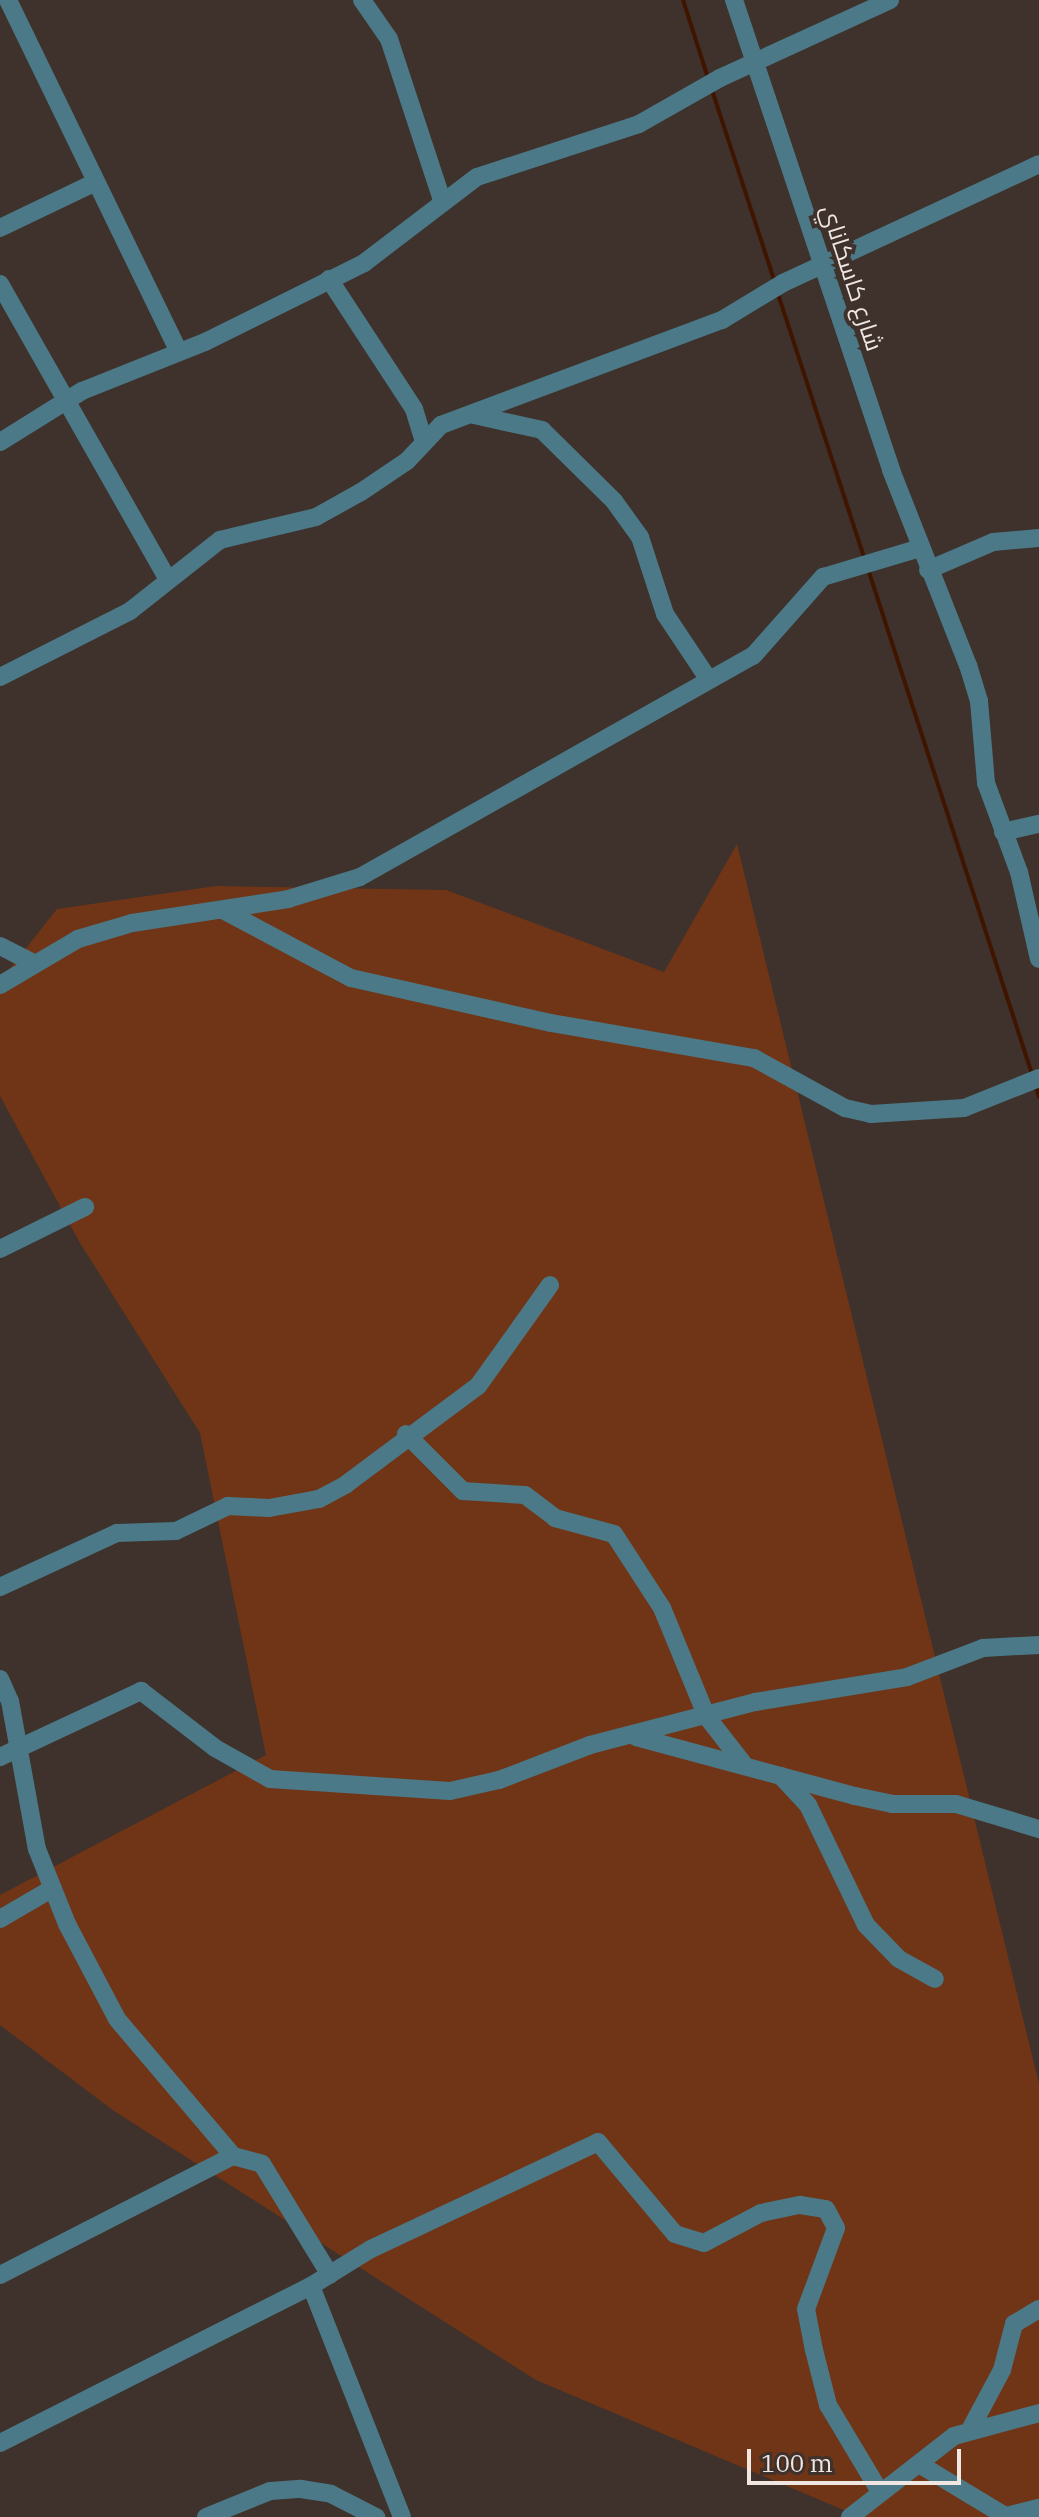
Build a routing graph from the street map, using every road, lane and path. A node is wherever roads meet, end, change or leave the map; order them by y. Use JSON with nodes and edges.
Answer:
{"nodes":[{"id":1,"x":8,"y":0,"type":"edge"},
{"id":2,"x":362,"y":0,"type":"edge"},
{"id":3,"x":734,"y":0,"type":"edge"},
{"id":4,"x":890,"y":0,"type":"edge"},
{"id":5,"x":755,"y":62,"type":"junction"},
{"id":6,"x":1039,"y":164,"type":"edge"},
{"id":7,"x":96,"y":182,"type":"junction"},
{"id":8,"x":442,"y":200,"type":"junction"},
{"id":9,"x":0,"y":228,"type":"edge"},
{"id":10,"x":823,"y":267,"type":"junction"},
{"id":11,"x":329,"y":279,"type":"junction"},
{"id":12,"x":0,"y":284,"type":"edge"},
{"id":13,"x":178,"y":350,"type":"junction"},
{"id":14,"x":67,"y":399,"type":"junction"},
{"id":15,"x":414,"y":409,"type":"junction"},
{"id":16,"x":468,"y":415,"type":"junction"},
{"id":17,"x":441,"y":425,"type":"junction"},
{"id":18,"x":423,"y":438,"type":"junction"},
{"id":19,"x":0,"y":442,"type":"edge"},
{"id":20,"x":1039,"y":538,"type":"edge"},
{"id":21,"x":920,"y":548,"type":"junction"},
{"id":22,"x":928,"y":570,"type":"junction"},
{"id":23,"x":167,"y":578,"type":"junction"},
{"id":24,"x":0,"y":677,"type":"edge"},
{"id":25,"x":707,"y":677,"type":"junction"},
{"id":26,"x":1039,"y":824,"type":"edge"},
{"id":27,"x":1003,"y":832,"type":"junction"},
{"id":28,"x":223,"y":910,"type":"junction"},
{"id":29,"x":0,"y":946,"type":"edge"},
{"id":30,"x":1039,"y":959,"type":"edge"},
{"id":31,"x":31,"y":962,"type":"junction"},
{"id":32,"x":0,"y":985,"type":"edge"},
{"id":33,"x":1039,"y":1078,"type":"edge"},
{"id":34,"x":85,"y":1207,"type":"dead end"},
{"id":35,"x":0,"y":1249,"type":"edge"},
{"id":36,"x":550,"y":1285,"type":"dead end"},
{"id":37,"x":406,"y":1434,"type":"junction"},
{"id":38,"x":0,"y":1587,"type":"edge"},
{"id":39,"x":1039,"y":1645,"type":"edge"},
{"id":40,"x":0,"y":1679,"type":"edge"},
{"id":41,"x":707,"y":1717,"type":"junction"},
{"id":42,"x":636,"y":1737,"type":"junction"},
{"id":43,"x":20,"y":1748,"type":"junction"},
{"id":44,"x":0,"y":1757,"type":"edge"},
{"id":45,"x":743,"y":1763,"type":"junction"},
{"id":46,"x":779,"y":1775,"type":"junction"},
{"id":47,"x":1039,"y":1829,"type":"edge"},
{"id":48,"x":53,"y":1888,"type":"junction"},
{"id":49,"x":0,"y":1919,"type":"edge"},
{"id":50,"x":935,"y":1979,"type":"dead end"},
{"id":51,"x":233,"y":2156,"type":"junction"},
{"id":52,"x":0,"y":2275,"type":"edge"},
{"id":53,"x":330,"y":2275,"type":"junction"},
{"id":54,"x":311,"y":2286,"type":"junction"},
{"id":55,"x":1039,"y":2309,"type":"edge"},
{"id":56,"x":1039,"y":2413,"type":"edge"},
{"id":57,"x":971,"y":2428,"type":"junction"},
{"id":58,"x":0,"y":2443,"type":"edge"},
{"id":59,"x":919,"y":2464,"type":"junction"},
{"id":60,"x":880,"y":2492,"type":"junction"},
{"id":61,"x":1039,"y":2508,"type":"edge"},
{"id":62,"x":206,"y":2517,"type":"edge"},
{"id":63,"x":376,"y":2517,"type":"edge"},
{"id":64,"x":402,"y":2517,"type":"edge"},
{"id":65,"x":850,"y":2517,"type":"edge"},
{"id":66,"x":1006,"y":2517,"type":"edge"}],
"edges":[{"from":1,"to":7,"type":"street"},
{"from":2,"to":8,"type":"street"},
{"from":3,"to":5,"type":"street","name":"شارع كاسكاناي"},
{"from":4,"to":5,"type":"street"},
{"from":5,"to":8,"type":"street"},
{"from":5,"to":10,"type":"street","name":"شارع كاسكاناي"},
{"from":6,"to":10,"type":"street"},
{"from":7,"to":9,"type":"street"},
{"from":7,"to":13,"type":"street"},
{"from":8,"to":11,"type":"street"},
{"from":10,"to":16,"type":"street"},
{"from":10,"to":21,"type":"street","name":"شارع كاسكاناي"},
{"from":11,"to":13,"type":"street"},
{"from":11,"to":15,"type":"street"},
{"from":12,"to":14,"type":"street"},
{"from":13,"to":14,"type":"street"},
{"from":14,"to":19,"type":"street"},
{"from":14,"to":23,"type":"street"},
{"from":15,"to":17,"type":"street"},
{"from":15,"to":18,"type":"street"},
{"from":16,"to":17,"type":"street"},
{"from":16,"to":25,"type":"street"},
{"from":17,"to":18,"type":"street"},
{"from":18,"to":23,"type":"street"},
{"from":20,"to":22,"type":"street"},
{"from":21,"to":22,"type":"street","name":"شارع كاسكاناي"},
{"from":21,"to":25,"type":"street"},
{"from":22,"to":27,"type":"street","name":"شارع كاسكاناي"},
{"from":23,"to":24,"type":"street"},
{"from":25,"to":28,"type":"street"},
{"from":26,"to":27,"type":"street"},
{"from":27,"to":30,"type":"street","name":"شارع كاسكاناي"},
{"from":28,"to":31,"type":"street"},
{"from":28,"to":33,"type":"street"},
{"from":29,"to":31,"type":"street"},
{"from":31,"to":32,"type":"street"},
{"from":34,"to":35,"type":"street"},
{"from":36,"to":37,"type":"street"},
{"from":37,"to":38,"type":"street"},
{"from":37,"to":41,"type":"street"},
{"from":39,"to":41,"type":"street"},
{"from":40,"to":43,"type":"street"},
{"from":41,"to":42,"type":"street"},
{"from":41,"to":45,"type":"street"},
{"from":42,"to":43,"type":"street"},
{"from":42,"to":45,"type":"street"},
{"from":43,"to":44,"type":"street"},
{"from":43,"to":48,"type":"street"},
{"from":45,"to":46,"type":"street"},
{"from":46,"to":47,"type":"street"},
{"from":46,"to":50,"type":"street"},
{"from":48,"to":49,"type":"street"},
{"from":48,"to":51,"type":"street"},
{"from":51,"to":52,"type":"street"},
{"from":51,"to":53,"type":"street"},
{"from":53,"to":54,"type":"street"},
{"from":53,"to":60,"type":"street"},
{"from":54,"to":58,"type":"street"},
{"from":54,"to":64,"type":"street"},
{"from":55,"to":57,"type":"street"},
{"from":56,"to":57,"type":"street"},
{"from":57,"to":59,"type":"street"},
{"from":59,"to":60,"type":"street"},
{"from":59,"to":66,"type":"street"},
{"from":60,"to":65,"type":"street"},
{"from":61,"to":66,"type":"street"},
{"from":62,"to":63,"type":"street"}]}
